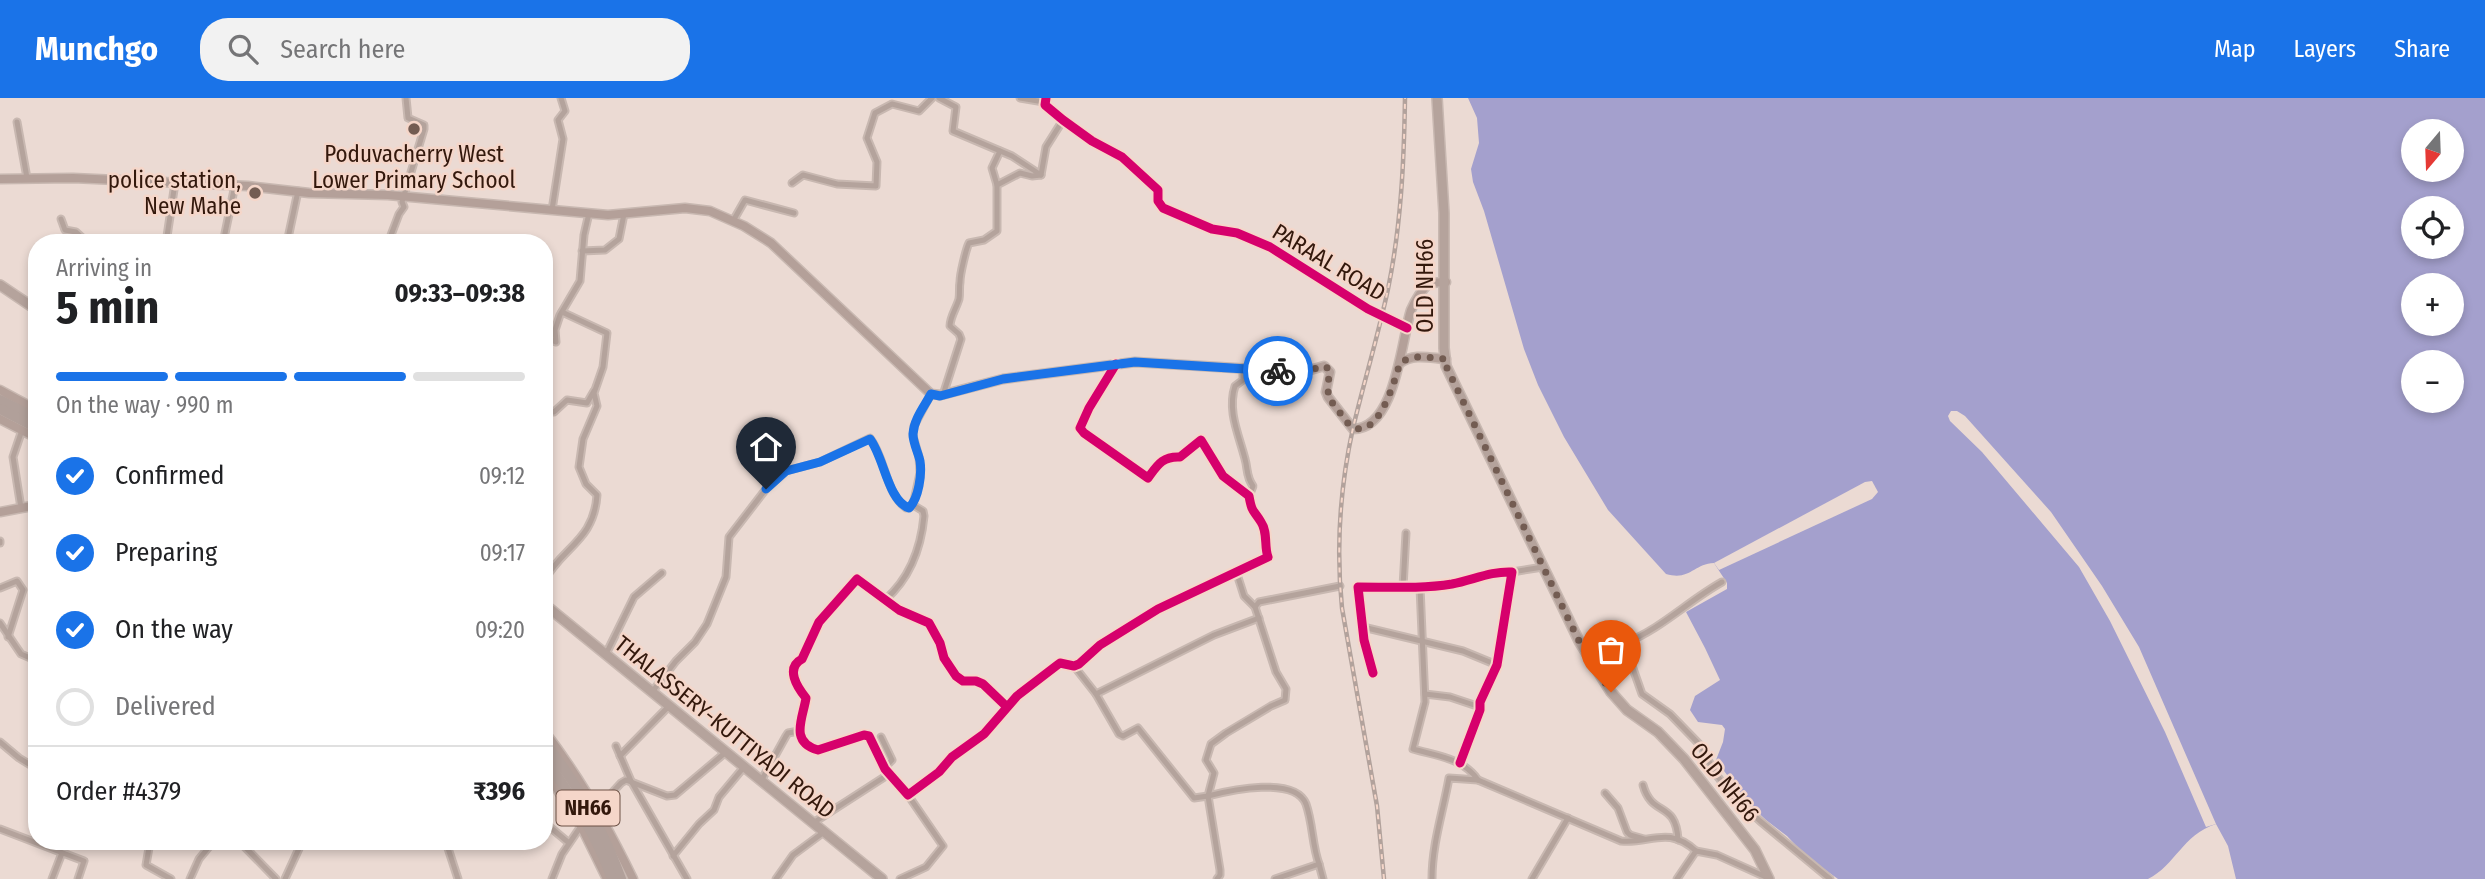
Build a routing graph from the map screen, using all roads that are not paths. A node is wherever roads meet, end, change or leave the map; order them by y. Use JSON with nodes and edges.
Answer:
{"nodes":[{"id":1,"x":405,"y":98,"type":"edge"},
{"id":2,"x":561,"y":98,"type":"edge"},
{"id":3,"x":932,"y":98,"type":"edge"},
{"id":4,"x":939,"y":98,"type":"edge"},
{"id":5,"x":1020,"y":98,"type":"edge"},
{"id":6,"x":1437,"y":98,"type":"edge"},
{"id":7,"x":1045,"y":100,"type":"edge"},
{"id":8,"x":1063,"y":120,"type":"junction"},
{"id":9,"x":16,"y":122,"type":"dead end"},
{"id":10,"x":1000,"y":151,"type":"junction"},
{"id":11,"x":1041,"y":175,"type":"junction"},
{"id":12,"x":27,"y":178,"type":"junction"},
{"id":13,"x":0,"y":179,"type":"edge"},
{"id":14,"x":175,"y":183,"type":"junction"},
{"id":15,"x":792,"y":183,"type":"dead end"},
{"id":16,"x":235,"y":185,"type":"junction"},
{"id":17,"x":997,"y":186,"type":"junction"},
{"id":18,"x":298,"y":191,"type":"junction"},
{"id":19,"x":404,"y":197,"type":"junction"},
{"id":20,"x":552,"y":210,"type":"junction"},
{"id":21,"x":589,"y":213,"type":"junction"},
{"id":22,"x":794,"y":213,"type":"dead end"},
{"id":23,"x":624,"y":214,"type":"junction"},
{"id":24,"x":61,"y":219,"type":"dead end"},
{"id":25,"x":733,"y":221,"type":"junction"},
{"id":26,"x":78,"y":234,"type":"edge"},
{"id":27,"x":167,"y":234,"type":"edge"},
{"id":28,"x":225,"y":234,"type":"edge"},
{"id":29,"x":289,"y":234,"type":"edge"},
{"id":30,"x":391,"y":234,"type":"edge"},
{"id":31,"x":582,"y":251,"type":"junction"},
{"id":32,"x":1446,"y":282,"type":"junction"},
{"id":33,"x":0,"y":285,"type":"edge"},
{"id":34,"x":28,"y":304,"type":"edge"},
{"id":35,"x":562,"y":312,"type":"junction"},
{"id":36,"x":1407,"y":328,"type":"junction"},
{"id":37,"x":553,"y":341,"type":"edge"},
{"id":38,"x":1446,"y":359,"type":"junction"},
{"id":39,"x":1400,"y":363,"type":"junction"},
{"id":40,"x":1116,"y":364,"type":"junction"},
{"id":41,"x":1242,"y":368,"type":"junction"},
{"id":42,"x":0,"y":390,"type":"edge"},
{"id":43,"x":594,"y":391,"type":"junction"},
{"id":44,"x":931,"y":394,"type":"junction"},
{"id":45,"x":943,"y":395,"type":"junction"},
{"id":46,"x":0,"y":400,"type":"edge"},
{"id":47,"x":28,"y":405,"type":"edge"},
{"id":48,"x":0,"y":409,"type":"edge"},
{"id":49,"x":553,"y":412,"type":"edge"},
{"id":50,"x":28,"y":414,"type":"edge"},
{"id":51,"x":0,"y":419,"type":"edge"},
{"id":52,"x":28,"y":423,"type":"edge"},
{"id":53,"x":22,"y":430,"type":"junction"},
{"id":54,"x":28,"y":433,"type":"edge"},
{"id":55,"x":1249,"y":496,"type":"junction"},
{"id":56,"x":913,"y":505,"type":"junction"},
{"id":57,"x":28,"y":507,"type":"edge"},
{"id":58,"x":21,"y":508,"type":"junction"},
{"id":59,"x":0,"y":512,"type":"edge"},
{"id":60,"x":1406,"y":533,"type":"dead end"},
{"id":61,"x":1545,"y":566,"type":"junction"},
{"id":62,"x":553,"y":568,"type":"edge"},
{"id":63,"x":1236,"y":571,"type":"junction"},
{"id":64,"x":1512,"y":572,"type":"junction"},
{"id":65,"x":662,"y":573,"type":"dead end"},
{"id":66,"x":1721,"y":582,"type":"dead end"},
{"id":67,"x":1340,"y":586,"type":"dead end"},
{"id":68,"x":1403,"y":587,"type":"junction"},
{"id":69,"x":1420,"y":587,"type":"junction"},
{"id":70,"x":0,"y":588,"type":"edge"},
{"id":71,"x":886,"y":600,"type":"junction"},
{"id":72,"x":1255,"y":607,"type":"junction"},
{"id":73,"x":553,"y":611,"type":"edge"},
{"id":74,"x":1259,"y":618,"type":"junction"},
{"id":75,"x":0,"y":623,"type":"edge"},
{"id":76,"x":1363,"y":627,"type":"junction"},
{"id":77,"x":8,"y":637,"type":"junction"},
{"id":78,"x":1422,"y":640,"type":"junction"},
{"id":79,"x":1624,"y":643,"type":"junction"},
{"id":80,"x":1613,"y":646,"type":"junction"},
{"id":81,"x":1588,"y":651,"type":"junction"},
{"id":82,"x":606,"y":654,"type":"junction"},
{"id":83,"x":28,"y":657,"type":"edge"},
{"id":84,"x":1497,"y":665,"type":"junction"},
{"id":85,"x":1073,"y":666,"type":"junction"},
{"id":86,"x":1598,"y":668,"type":"junction"},
{"id":87,"x":1373,"y":673,"type":"dead end"},
{"id":88,"x":652,"y":692,"type":"junction"},
{"id":89,"x":1096,"y":694,"type":"junction"},
{"id":90,"x":1425,"y":694,"type":"junction"},
{"id":91,"x":669,"y":706,"type":"junction"},
{"id":92,"x":1006,"y":706,"type":"junction"},
{"id":93,"x":1480,"y":707,"type":"junction"},
{"id":94,"x":799,"y":731,"type":"junction"},
{"id":95,"x":881,"y":737,"type":"dead end"},
{"id":96,"x":0,"y":742,"type":"edge"},
{"id":97,"x":553,"y":742,"type":"edge"},
{"id":98,"x":616,"y":746,"type":"dead end"},
{"id":99,"x":726,"y":752,"type":"junction"},
{"id":100,"x":553,"y":755,"type":"edge"},
{"id":101,"x":620,"y":756,"type":"junction"},
{"id":102,"x":1460,"y":762,"type":"junction"},
{"id":103,"x":28,"y":764,"type":"edge"},
{"id":104,"x":744,"y":767,"type":"junction"},
{"id":105,"x":553,"y":769,"type":"edge"},
{"id":106,"x":886,"y":771,"type":"junction"},
{"id":107,"x":1478,"y":780,"type":"junction"},
{"id":108,"x":631,"y":781,"type":"junction"},
{"id":109,"x":761,"y":781,"type":"junction"},
{"id":110,"x":553,"y":783,"type":"edge"},
{"id":111,"x":1643,"y":785,"type":"dead end"},
{"id":112,"x":1605,"y":793,"type":"dead end"},
{"id":113,"x":908,"y":795,"type":"junction"},
{"id":114,"x":1208,"y":796,"type":"junction"},
{"id":115,"x":597,"y":808,"type":"junction"},
{"id":116,"x":1568,"y":818,"type":"junction"},
{"id":117,"x":813,"y":823,"type":"junction"},
{"id":118,"x":581,"y":826,"type":"junction"},
{"id":119,"x":0,"y":829,"type":"edge"},
{"id":120,"x":553,"y":830,"type":"edge"},
{"id":121,"x":824,"y":832,"type":"junction"},
{"id":122,"x":1644,"y":839,"type":"junction"},
{"id":123,"x":1678,"y":839,"type":"junction"},
{"id":124,"x":28,"y":840,"type":"edge"},
{"id":125,"x":569,"y":843,"type":"junction"},
{"id":126,"x":54,"y":850,"type":"edge"},
{"id":127,"x":149,"y":850,"type":"edge"},
{"id":128,"x":206,"y":850,"type":"edge"},
{"id":129,"x":248,"y":850,"type":"edge"},
{"id":130,"x":298,"y":850,"type":"edge"},
{"id":131,"x":449,"y":850,"type":"edge"},
{"id":132,"x":1696,"y":851,"type":"junction"},
{"id":133,"x":62,"y":853,"type":"junction"},
{"id":134,"x":673,"y":856,"type":"junction"},
{"id":135,"x":1319,"y":864,"type":"junction"},
{"id":136,"x":52,"y":879,"type":"edge"},
{"id":137,"x":78,"y":879,"type":"edge"},
{"id":138,"x":171,"y":879,"type":"edge"},
{"id":139,"x":190,"y":879,"type":"edge"},
{"id":140,"x":276,"y":879,"type":"edge"},
{"id":141,"x":285,"y":879,"type":"edge"},
{"id":142,"x":458,"y":879,"type":"edge"},
{"id":143,"x":552,"y":879,"type":"edge"},
{"id":144,"x":607,"y":879,"type":"edge"},
{"id":145,"x":612,"y":879,"type":"edge"},
{"id":146,"x":621,"y":879,"type":"edge"},
{"id":147,"x":634,"y":879,"type":"edge"},
{"id":148,"x":687,"y":879,"type":"edge"},
{"id":149,"x":776,"y":879,"type":"edge"},
{"id":150,"x":882,"y":879,"type":"edge"},
{"id":151,"x":900,"y":879,"type":"edge"},
{"id":152,"x":1217,"y":879,"type":"edge"},
{"id":153,"x":1275,"y":879,"type":"edge"},
{"id":154,"x":1323,"y":879,"type":"edge"},
{"id":155,"x":1432,"y":879,"type":"edge"},
{"id":156,"x":1532,"y":879,"type":"edge"},
{"id":157,"x":1677,"y":879,"type":"edge"},
{"id":158,"x":1769,"y":879,"type":"edge"},
{"id":159,"x":1830,"y":879,"type":"edge"}],
"edges":[{"from":1,"to":19,"type":"street"},
{"from":2,"to":20,"type":"street"},
{"from":3,"to":15,"type":"street"},
{"from":4,"to":10,"type":"street"},
{"from":5,"to":7,"type":"street"},
{"from":6,"to":32,"type":"main road","name":"OLD NH66"},
{"from":7,"to":8,"type":"street"},
{"from":8,"to":11,"type":"street"},
{"from":8,"to":36,"type":"street","name":"PARAAL ROAD"},
{"from":9,"to":12,"type":"street"},
{"from":10,"to":11,"type":"street"},
{"from":10,"to":17,"type":"street"},
{"from":11,"to":17,"type":"street"},
{"from":12,"to":13,"type":"main road"},
{"from":12,"to":14,"type":"main road"},
{"from":14,"to":16,"type":"main road"},
{"from":14,"to":27,"type":"street"},
{"from":16,"to":18,"type":"main road"},
{"from":16,"to":28,"type":"street"},
{"from":17,"to":45,"type":"street"},
{"from":18,"to":19,"type":"main road"},
{"from":18,"to":29,"type":"street"},
{"from":19,"to":20,"type":"main road"},
{"from":19,"to":30,"type":"street"},
{"from":20,"to":21,"type":"main road"},
{"from":21,"to":23,"type":"main road"},
{"from":21,"to":31,"type":"street"},
{"from":22,"to":25,"type":"street"},
{"from":23,"to":25,"type":"main road"},
{"from":23,"to":31,"type":"street"},
{"from":24,"to":26,"type":"street"},
{"from":25,"to":44,"type":"main road"},
{"from":31,"to":35,"type":"street"},
{"from":32,"to":36,"type":"main road"},
{"from":32,"to":38,"type":"main road","name":"OLD NH66"},
{"from":33,"to":34,"type":"main road"},
{"from":35,"to":37,"type":"street"},
{"from":35,"to":43,"type":"street"},
{"from":36,"to":39,"type":"main road"},
{"from":38,"to":39,"type":"main road"},
{"from":38,"to":61,"type":"main road","name":"OLD NH66"},
{"from":39,"to":41,"type":"main road"},
{"from":40,"to":41,"type":"main road"},
{"from":40,"to":45,"type":"main road"},
{"from":40,"to":55,"type":"street"},
{"from":41,"to":55,"type":"street"},
{"from":42,"to":47,"type":"main road"},
{"from":43,"to":49,"type":"street"},
{"from":43,"to":62,"type":"street"},
{"from":44,"to":45,"type":"main road"},
{"from":44,"to":56,"type":"street"},
{"from":46,"to":50,"type":"highway"},
{"from":48,"to":52,"type":"highway"},
{"from":51,"to":53,"type":"main road"},
{"from":53,"to":54,"type":"main road"},
{"from":53,"to":58,"type":"street"},
{"from":55,"to":63,"type":"street"},
{"from":56,"to":71,"type":"street"},
{"from":56,"to":88,"type":"street"},
{"from":57,"to":58,"type":"main road"},
{"from":58,"to":59,"type":"main road"},
{"from":60,"to":68,"type":"street"},
{"from":61,"to":64,"type":"street"},
{"from":61,"to":81,"type":"main road","name":"OLD NH66"},
{"from":63,"to":72,"type":"street"},
{"from":63,"to":85,"type":"street"},
{"from":64,"to":69,"type":"street"},
{"from":64,"to":84,"type":"street"},
{"from":65,"to":82,"type":"street"},
{"from":66,"to":79,"type":"street"},
{"from":67,"to":72,"type":"street"},
{"from":68,"to":69,"type":"street"},
{"from":68,"to":76,"type":"street"},
{"from":69,"to":78,"type":"street"},
{"from":70,"to":77,"type":"street"},
{"from":71,"to":92,"type":"street"},
{"from":71,"to":94,"type":"street"},
{"from":72,"to":74,"type":"street"},
{"from":73,"to":82,"type":"main road","name":"THALASSERY-KUTTIYADI ROAD"},
{"from":74,"to":89,"type":"street"},
{"from":74,"to":114,"type":"street"},
{"from":75,"to":77,"type":"street"},
{"from":76,"to":78,"type":"street"},
{"from":76,"to":87,"type":"street"},
{"from":77,"to":83,"type":"street"},
{"from":78,"to":84,"type":"street"},
{"from":78,"to":90,"type":"street"},
{"from":79,"to":80,"type":"street"},
{"from":79,"to":159,"type":"street"},
{"from":80,"to":81,"type":"street"},
{"from":80,"to":86,"type":"street"},
{"from":81,"to":86,"type":"main road","name":"OLD NH66"},
{"from":82,"to":88,"type":"main road","name":"THALASSERY-KUTTIYADI ROAD"},
{"from":84,"to":93,"type":"street"},
{"from":85,"to":89,"type":"street"},
{"from":85,"to":92,"type":"street"},
{"from":86,"to":158,"type":"main road","name":"OLD NH66"},
{"from":88,"to":91,"type":"main road","name":"THALASSERY-KUTTIYADI ROAD"},
{"from":89,"to":114,"type":"street"},
{"from":90,"to":93,"type":"street"},
{"from":90,"to":102,"type":"street"},
{"from":91,"to":99,"type":"main road","name":"THALASSERY-KUTTIYADI ROAD"},
{"from":91,"to":101,"type":"street"},
{"from":92,"to":113,"type":"street"},
{"from":93,"to":102,"type":"street"},
{"from":94,"to":106,"type":"street"},
{"from":94,"to":109,"type":"street"},
{"from":95,"to":106,"type":"street"},
{"from":96,"to":103,"type":"street"},
{"from":97,"to":115,"type":"main road"},
{"from":98,"to":101,"type":"street"},
{"from":99,"to":104,"type":"main road","name":"THALASSERY-KUTTIYADI ROAD"},
{"from":99,"to":108,"type":"street"},
{"from":100,"to":146,"type":"highway","number":"NH66"},
{"from":101,"to":108,"type":"street"},
{"from":102,"to":107,"type":"street"},
{"from":104,"to":109,"type":"main road","name":"THALASSERY-KUTTIYADI ROAD"},
{"from":104,"to":134,"type":"street"},
{"from":105,"to":145,"type":"highway","number":"NH66"},
{"from":106,"to":113,"type":"street"},
{"from":106,"to":117,"type":"street"},
{"from":107,"to":116,"type":"street"},
{"from":107,"to":155,"type":"street"},
{"from":108,"to":115,"type":"street"},
{"from":108,"to":134,"type":"street"},
{"from":109,"to":117,"type":"main road","name":"THALASSERY-KUTTIYADI ROAD"},
{"from":110,"to":118,"type":"main road"},
{"from":111,"to":123,"type":"street"},
{"from":112,"to":122,"type":"street"},
{"from":113,"to":151,"type":"street"},
{"from":114,"to":135,"type":"street"},
{"from":114,"to":152,"type":"street"},
{"from":115,"to":147,"type":"main road"},
{"from":116,"to":122,"type":"street"},
{"from":116,"to":156,"type":"street"},
{"from":117,"to":121,"type":"main road","name":"THALASSERY-KUTTIYADI ROAD"},
{"from":118,"to":125,"type":"street"},
{"from":118,"to":144,"type":"main road"},
{"from":119,"to":124,"type":"street"},
{"from":120,"to":125,"type":"street"},
{"from":121,"to":149,"type":"street"},
{"from":121,"to":150,"type":"main road","name":"THALASSERY-KUTTIYADI ROAD"},
{"from":122,"to":123,"type":"street"},
{"from":123,"to":132,"type":"street"},
{"from":125,"to":143,"type":"street"},
{"from":126,"to":133,"type":"street"},
{"from":127,"to":138,"type":"street"},
{"from":128,"to":139,"type":"street"},
{"from":129,"to":140,"type":"street"},
{"from":130,"to":141,"type":"street"},
{"from":131,"to":142,"type":"street"},
{"from":132,"to":157,"type":"street"},
{"from":132,"to":158,"type":"street"},
{"from":133,"to":136,"type":"street"},
{"from":133,"to":137,"type":"street"},
{"from":134,"to":148,"type":"street"},
{"from":135,"to":153,"type":"street"},
{"from":135,"to":154,"type":"street"}]}
